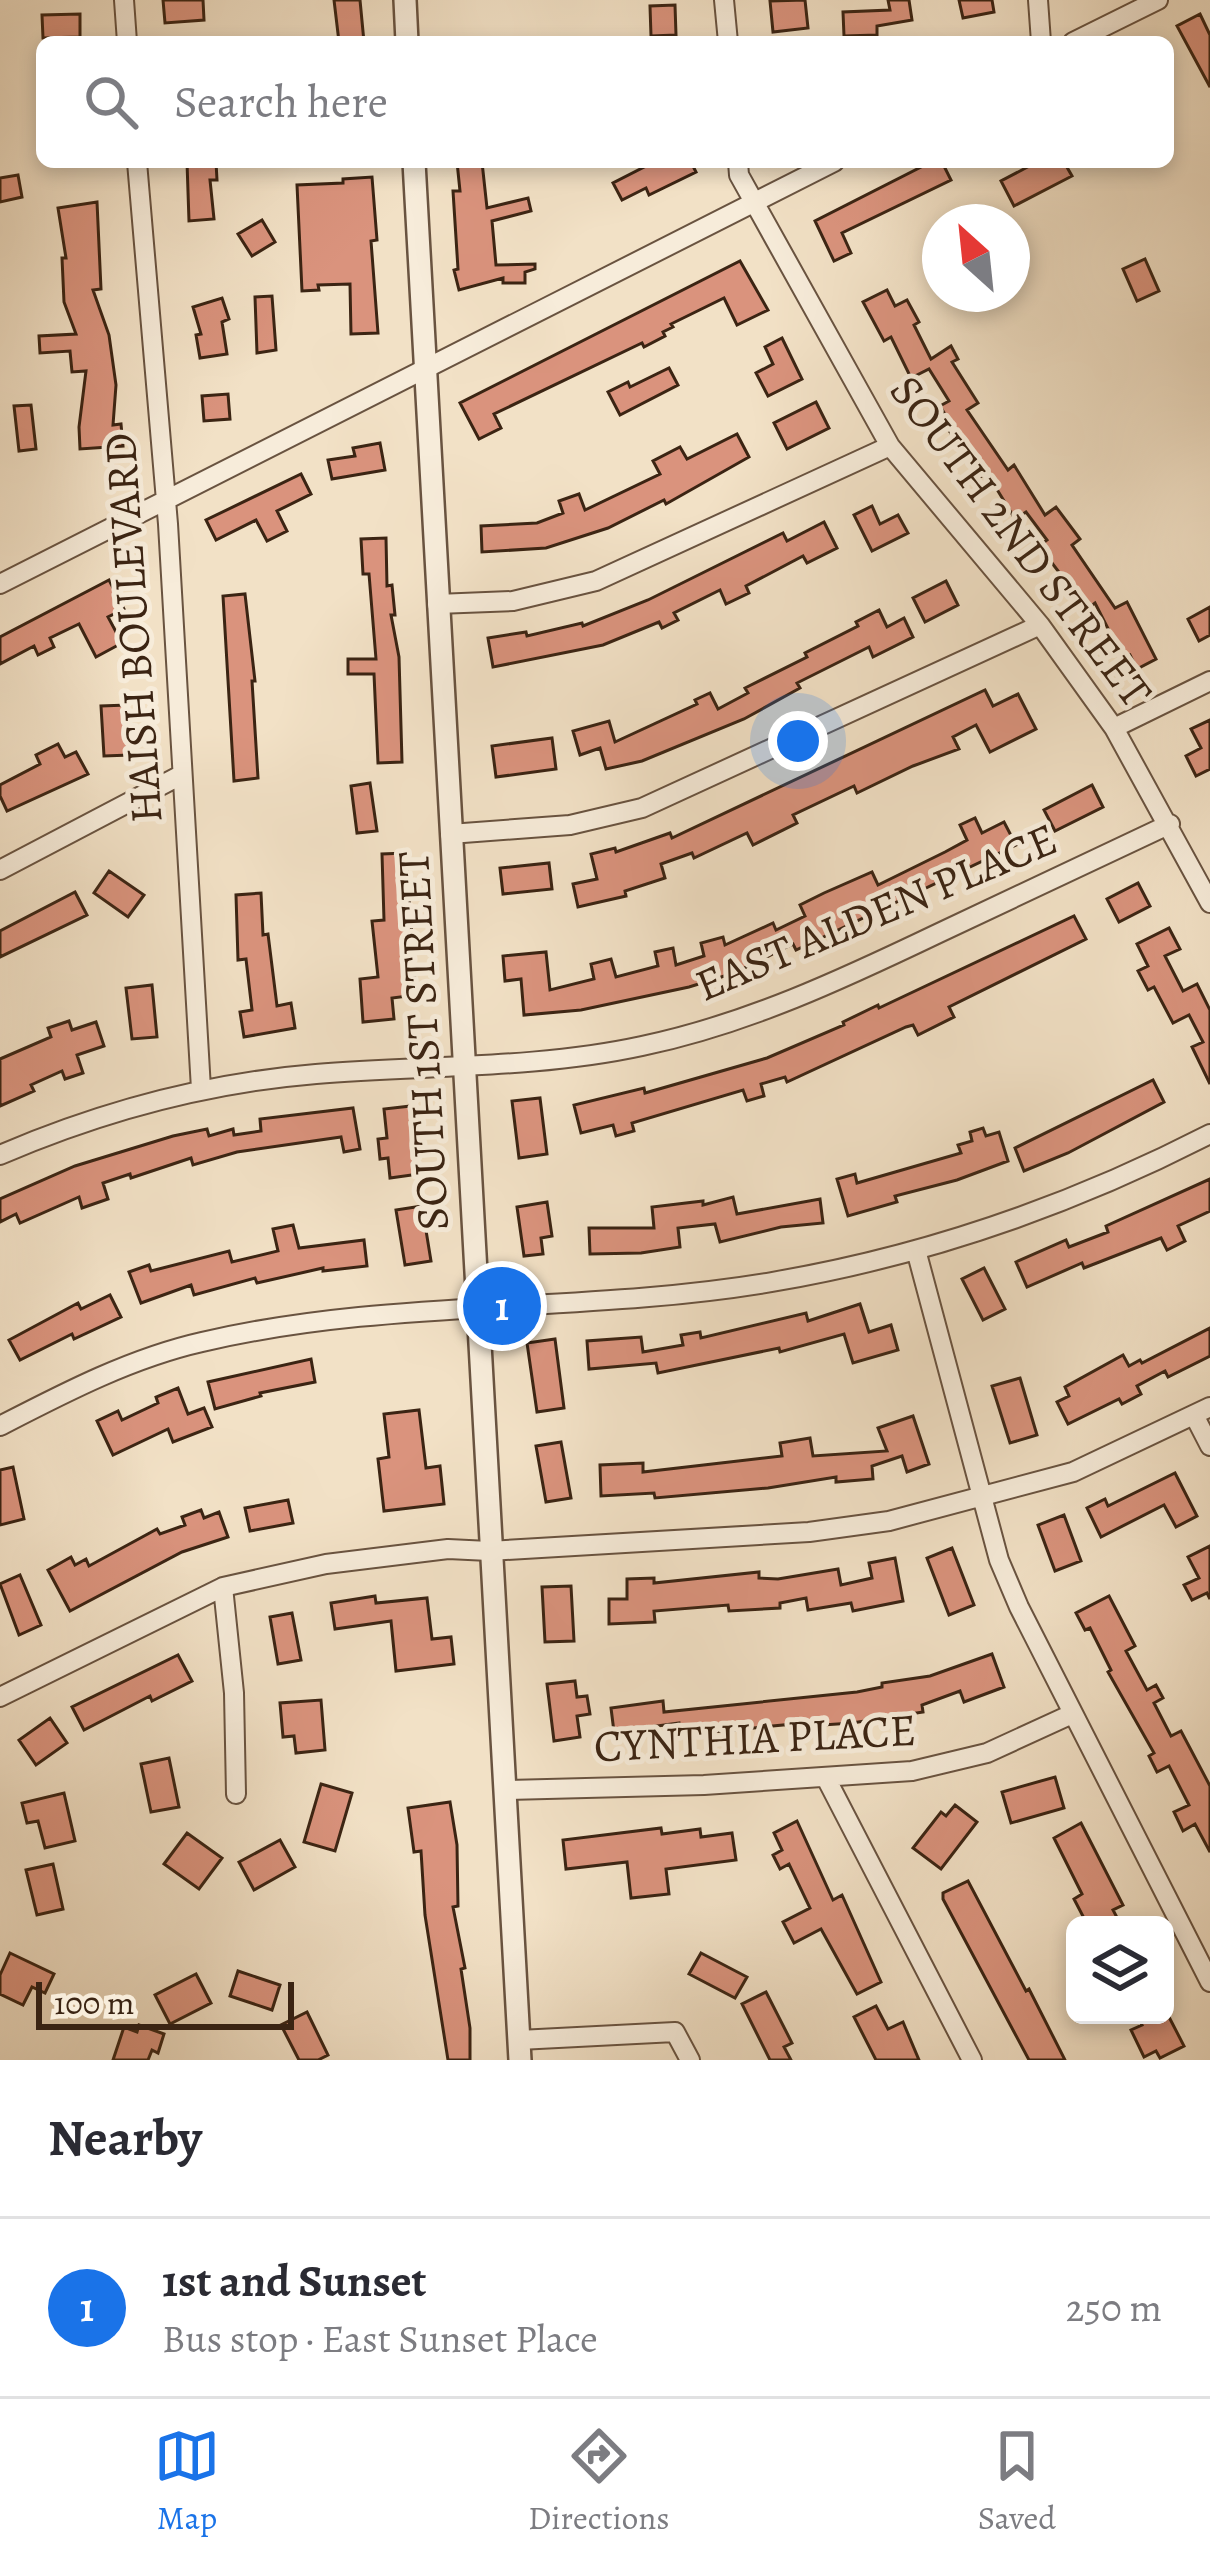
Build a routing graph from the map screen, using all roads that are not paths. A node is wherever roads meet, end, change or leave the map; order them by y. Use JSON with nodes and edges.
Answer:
{"nodes":[{"id":1,"x":124,"y":0,"type":"edge"},
{"id":2,"x":405,"y":0,"type":"edge"},
{"id":3,"x":724,"y":0,"type":"edge"},
{"id":4,"x":1038,"y":0,"type":"edge"},
{"id":5,"x":1158,"y":0,"type":"edge"},
{"id":6,"x":127,"y":36,"type":"edge"},
{"id":7,"x":407,"y":36,"type":"edge"},
{"id":8,"x":727,"y":36,"type":"edge"},
{"id":9,"x":1041,"y":36,"type":"edge"},
{"id":10,"x":1085,"y":36,"type":"edge"},
{"id":11,"x":137,"y":168,"type":"edge"},
{"id":12,"x":414,"y":168,"type":"edge"},
{"id":13,"x":739,"y":168,"type":"edge"},
{"id":14,"x":822,"y":168,"type":"edge"},
{"id":15,"x":755,"y":202,"type":"junction"},
{"id":16,"x":425,"y":367,"type":"junction"},
{"id":17,"x":890,"y":446,"type":"junction"},
{"id":18,"x":166,"y":499,"type":"junction"},
{"id":19,"x":0,"y":584,"type":"edge"},
{"id":20,"x":437,"y":604,"type":"junction"},
{"id":21,"x":1040,"y":625,"type":"junction"},
{"id":22,"x":1210,"y":681,"type":"edge"},
{"id":23,"x":1114,"y":728,"type":"junction"},
{"id":24,"x":182,"y":775,"type":"junction"},
{"id":25,"x":1170,"y":824,"type":"junction"},
{"id":26,"x":450,"y":834,"type":"junction"},
{"id":27,"x":0,"y":870,"type":"edge"},
{"id":28,"x":1210,"y":903,"type":"edge"},
{"id":29,"x":464,"y":1065,"type":"junction"},
{"id":30,"x":201,"y":1089,"type":"junction"},
{"id":31,"x":1210,"y":1134,"type":"edge"},
{"id":32,"x":0,"y":1155,"type":"edge"},
{"id":33,"x":916,"y":1250,"type":"junction"},
{"id":34,"x":478,"y":1308,"type":"junction"},
{"id":35,"x":1202,"y":1411,"type":"edge"},
{"id":36,"x":0,"y":1426,"type":"edge"},
{"id":37,"x":1210,"y":1446,"type":"edge"},
{"id":38,"x":980,"y":1500,"type":"junction"},
{"id":39,"x":489,"y":1551,"type":"junction"},
{"id":40,"x":223,"y":1587,"type":"junction"},
{"id":41,"x":0,"y":1697,"type":"edge"},
{"id":42,"x":1072,"y":1714,"type":"junction"},
{"id":43,"x":826,"y":1778,"type":"junction"},
{"id":44,"x":505,"y":1790,"type":"junction"},
{"id":45,"x":236,"y":1794,"type":"dead end"},
{"id":46,"x":1210,"y":1982,"type":"edge"},
{"id":47,"x":520,"y":2050,"type":"edge"},
{"id":48,"x":690,"y":2060,"type":"edge"},
{"id":49,"x":972,"y":2060,"type":"edge"}],
"edges":[{"from":1,"to":6,"type":"street"},
{"from":2,"to":7,"type":"street"},
{"from":3,"to":8,"type":"street"},
{"from":4,"to":9,"type":"street"},
{"from":5,"to":10,"type":"street"},
{"from":11,"to":18,"type":"street","name":"HAISH BOULEVARD"},
{"from":12,"to":16,"type":"street","name":"SOUTH 1ST STREET"},
{"from":13,"to":15,"type":"street","name":"SOUTH 2ND STREET"},
{"from":14,"to":15,"type":"street"},
{"from":15,"to":16,"type":"street"},
{"from":15,"to":17,"type":"street","name":"SOUTH 2ND STREET"},
{"from":16,"to":18,"type":"street"},
{"from":16,"to":20,"type":"street","name":"SOUTH 1ST STREET"},
{"from":17,"to":20,"type":"street"},
{"from":17,"to":21,"type":"street","name":"SOUTH 2ND STREET"},
{"from":18,"to":19,"type":"street"},
{"from":18,"to":24,"type":"street","name":"HAISH BOULEVARD"},
{"from":20,"to":26,"type":"street","name":"SOUTH 1ST STREET"},
{"from":21,"to":23,"type":"street","name":"SOUTH 2ND STREET"},
{"from":21,"to":26,"type":"street"},
{"from":22,"to":23,"type":"street"},
{"from":23,"to":25,"type":"street","name":"SOUTH 2ND STREET"},
{"from":24,"to":27,"type":"street"},
{"from":24,"to":30,"type":"street","name":"HAISH BOULEVARD"},
{"from":25,"to":28,"type":"street","name":"SOUTH 2ND STREET"},
{"from":25,"to":29,"type":"street","name":"EAST ALDEN PLACE"},
{"from":26,"to":29,"type":"street","name":"SOUTH 1ST STREET"},
{"from":29,"to":30,"type":"street","name":"EAST ALDEN PLACE"},
{"from":29,"to":34,"type":"street","name":"SOUTH 1ST STREET"},
{"from":30,"to":32,"type":"street","name":"EAST ALDEN PLACE"},
{"from":31,"to":33,"type":"street"},
{"from":33,"to":34,"type":"street"},
{"from":33,"to":38,"type":"street"},
{"from":34,"to":36,"type":"street"},
{"from":34,"to":39,"type":"street","name":"SOUTH 1ST STREET"},
{"from":35,"to":37,"type":"street"},
{"from":35,"to":38,"type":"street"},
{"from":38,"to":39,"type":"street"},
{"from":38,"to":42,"type":"street"},
{"from":39,"to":40,"type":"street"},
{"from":39,"to":44,"type":"street","name":"SOUTH 1ST STREET"},
{"from":40,"to":41,"type":"street"},
{"from":40,"to":45,"type":"street"},
{"from":42,"to":43,"type":"street","name":"CYNTHIA PLACE"},
{"from":42,"to":46,"type":"street"},
{"from":43,"to":44,"type":"street","name":"CYNTHIA PLACE"},
{"from":43,"to":49,"type":"street"},
{"from":44,"to":47,"type":"street","name":"SOUTH 1ST STREET"},
{"from":47,"to":48,"type":"street"}]}
